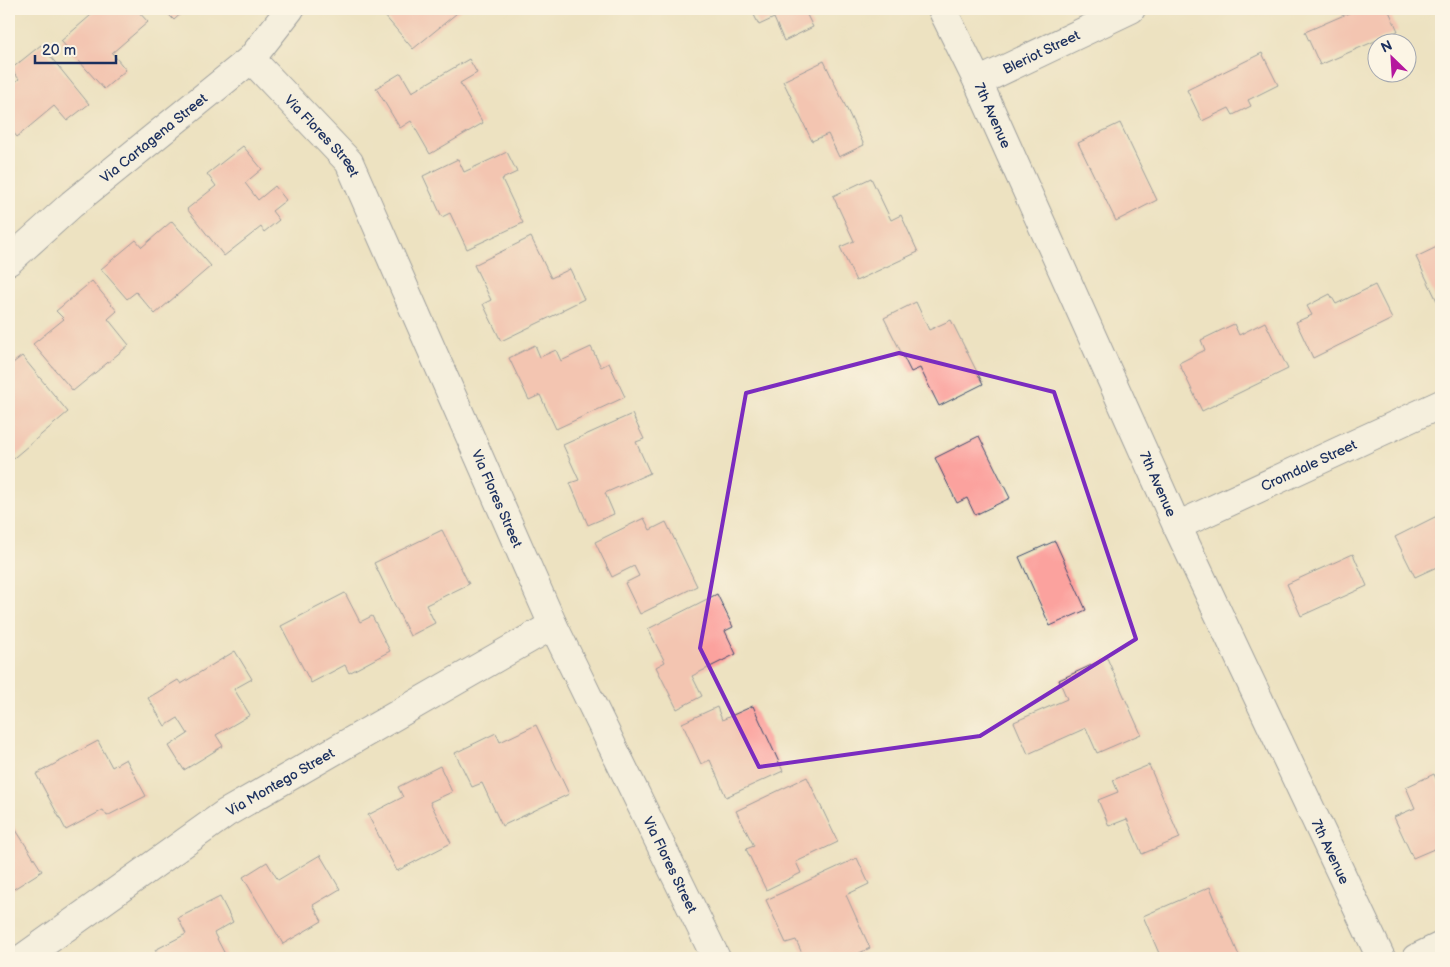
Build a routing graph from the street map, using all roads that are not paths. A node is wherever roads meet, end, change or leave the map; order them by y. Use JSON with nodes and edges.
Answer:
{"nodes":[{"id":1,"x":290,"y":9,"type":"edge"},
{"id":2,"x":942,"y":9,"type":"edge"},
{"id":3,"x":1131,"y":9,"type":"edge"},
{"id":4,"x":251,"y":59,"type":"junction"},
{"id":5,"x":978,"y":82,"type":"junction"},
{"id":6,"x":9,"y":260,"type":"edge"},
{"id":7,"x":1441,"y":404,"type":"edge"},
{"id":8,"x":1177,"y":526,"type":"junction"},
{"id":9,"x":553,"y":624,"type":"junction"},
{"id":10,"x":1441,"y":946,"type":"edge"},
{"id":11,"x":22,"y":958,"type":"edge"},
{"id":12,"x":716,"y":958,"type":"edge"},
{"id":13,"x":1382,"y":958,"type":"edge"},
{"id":14,"x":1416,"y":958,"type":"edge"}],
"edges":[{"from":1,"to":4,"type":"street","name":"Via Cartagena Street"},
{"from":2,"to":5,"type":"street","name":"7th Avenue"},
{"from":3,"to":5,"type":"street","name":"Bleriot Street"},
{"from":4,"to":6,"type":"street","name":"Via Cartagena Street"},
{"from":4,"to":9,"type":"street","name":"Via Flores Street"},
{"from":5,"to":8,"type":"street","name":"7th Avenue"},
{"from":7,"to":8,"type":"street","name":"Cromdale Street"},
{"from":8,"to":13,"type":"street","name":"7th Avenue"},
{"from":9,"to":11,"type":"street","name":"Via Montego Street"},
{"from":9,"to":12,"type":"street","name":"Via Flores Street"},
{"from":10,"to":14,"type":"street"}]}
